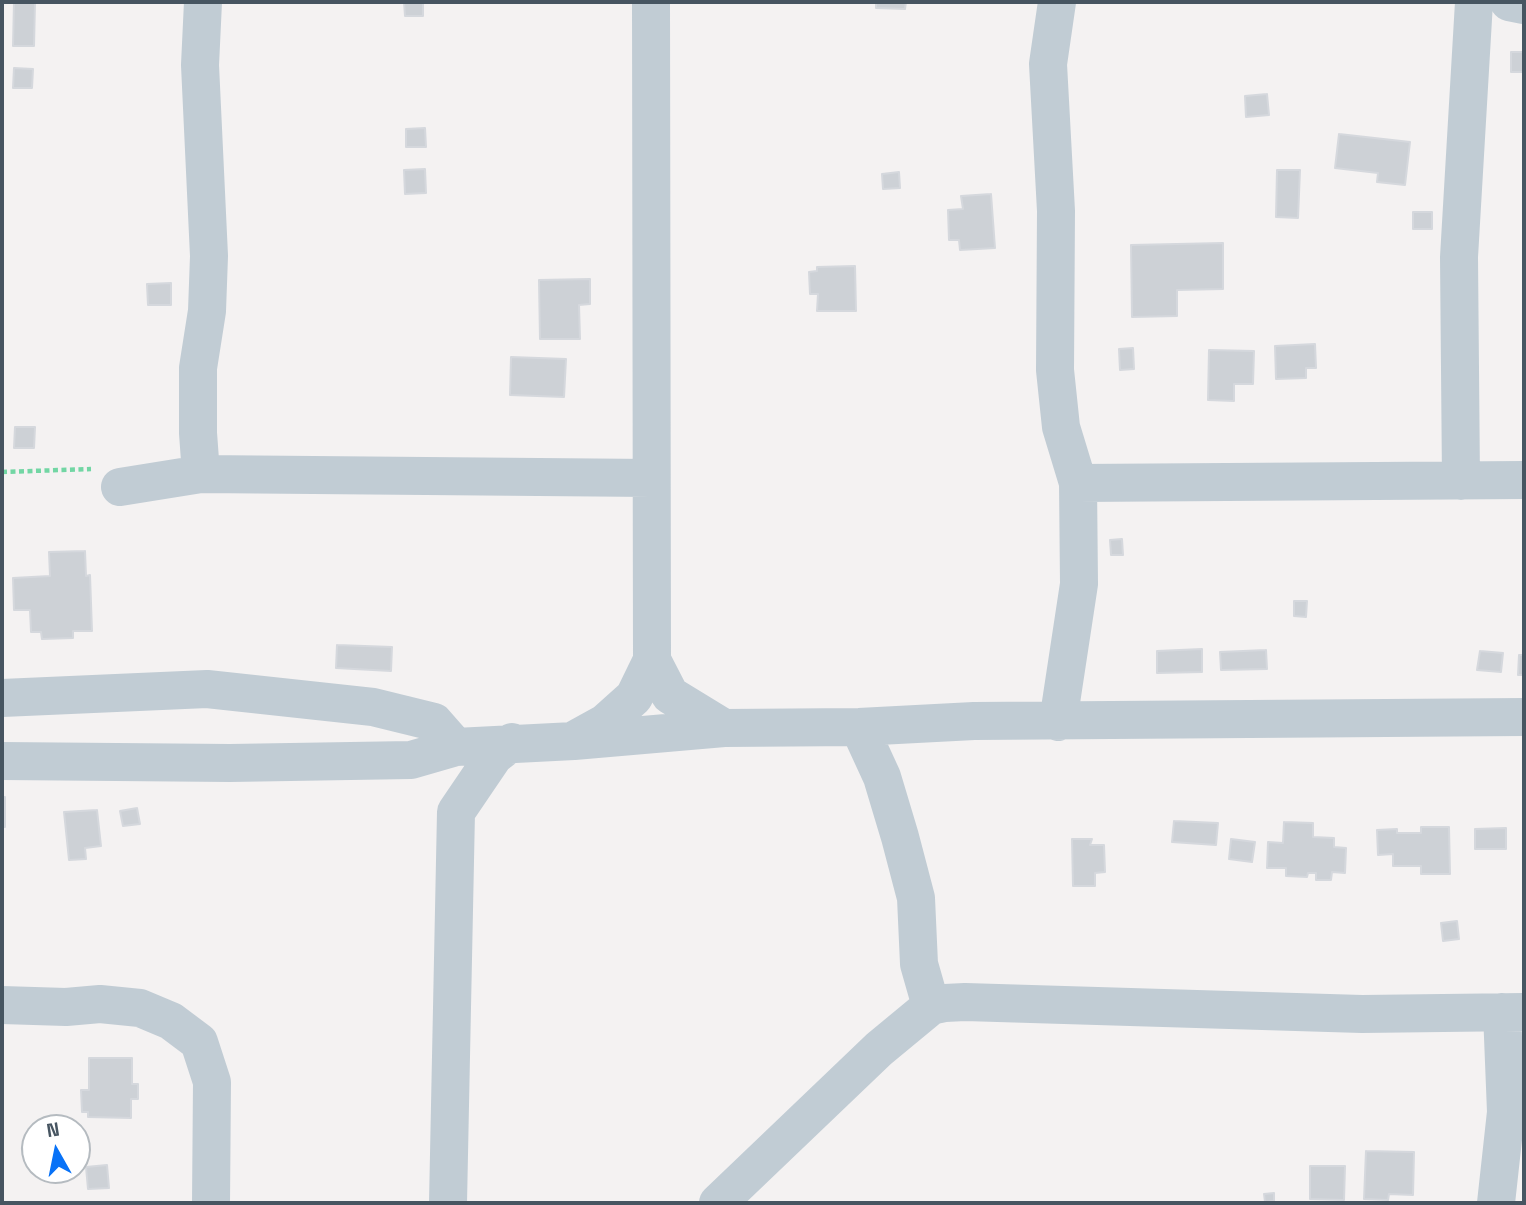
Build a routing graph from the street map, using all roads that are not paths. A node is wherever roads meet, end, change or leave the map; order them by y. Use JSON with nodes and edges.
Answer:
{"nodes":[{"id":1,"x":203,"y":2,"type":"edge"},
{"id":2,"x":651,"y":2,"type":"edge"},
{"id":3,"x":1057,"y":2,"type":"edge"},
{"id":4,"x":1474,"y":2,"type":"edge"},
{"id":5,"x":1509,"y":2,"type":"edge"},
{"id":6,"x":1524,"y":5,"type":"edge"},
{"id":7,"x":201,"y":474,"type":"junction"},
{"id":8,"x":651,"y":478,"type":"junction"},
{"id":9,"x":1524,"y":480,"type":"edge"},
{"id":10,"x":1461,"y":481,"type":"junction"},
{"id":11,"x":1078,"y":483,"type":"junction"},
{"id":12,"x":120,"y":487,"type":"road end"},
{"id":13,"x":652,"y":660,"type":"junction"},
{"id":14,"x":2,"y":698,"type":"edge"},
{"id":15,"x":1524,"y":717,"type":"edge"},
{"id":16,"x":1058,"y":722,"type":"junction"},
{"id":17,"x":859,"y":727,"type":"junction"},
{"id":18,"x":724,"y":728,"type":"junction"},
{"id":19,"x":574,"y":741,"type":"junction"},
{"id":20,"x":512,"y":742,"type":"junction"},
{"id":21,"x":456,"y":747,"type":"junction"},
{"id":22,"x":411,"y":760,"type":"junction"},
{"id":23,"x":2,"y":761,"type":"edge"},
{"id":24,"x":456,"y":812,"type":"junction"},
{"id":25,"x":2,"y":1005,"type":"edge"},
{"id":26,"x":931,"y":1006,"type":"junction"},
{"id":27,"x":1513,"y":1012,"type":"edge"},
{"id":28,"x":211,"y":1203,"type":"edge"},
{"id":29,"x":448,"y":1203,"type":"edge"},
{"id":30,"x":718,"y":1203,"type":"edge"},
{"id":31,"x":1496,"y":1203,"type":"edge"}],
"edges":[{"from":1,"to":7,"type":"street"},
{"from":2,"to":8,"type":"street"},
{"from":3,"to":11,"type":"street"},
{"from":4,"to":10,"type":"street"},
{"from":5,"to":6,"type":"street"},
{"from":7,"to":8,"type":"street"},
{"from":7,"to":12,"type":"street"},
{"from":8,"to":13,"type":"street"},
{"from":9,"to":10,"type":"street"},
{"from":10,"to":11,"type":"street"},
{"from":11,"to":16,"type":"street"},
{"from":13,"to":18,"type":"street"},
{"from":13,"to":19,"type":"street"},
{"from":14,"to":21,"type":"street"},
{"from":15,"to":16,"type":"street"},
{"from":16,"to":17,"type":"street"},
{"from":17,"to":18,"type":"street"},
{"from":17,"to":26,"type":"street"},
{"from":18,"to":19,"type":"street"},
{"from":19,"to":20,"type":"street"},
{"from":20,"to":21,"type":"street"},
{"from":20,"to":24,"type":"street"},
{"from":21,"to":22,"type":"street"},
{"from":22,"to":23,"type":"street"},
{"from":22,"to":24,"type":"street"},
{"from":24,"to":29,"type":"street"},
{"from":25,"to":28,"type":"street"},
{"from":26,"to":27,"type":"street"},
{"from":26,"to":30,"type":"street"},
{"from":27,"to":31,"type":"street"}]}
